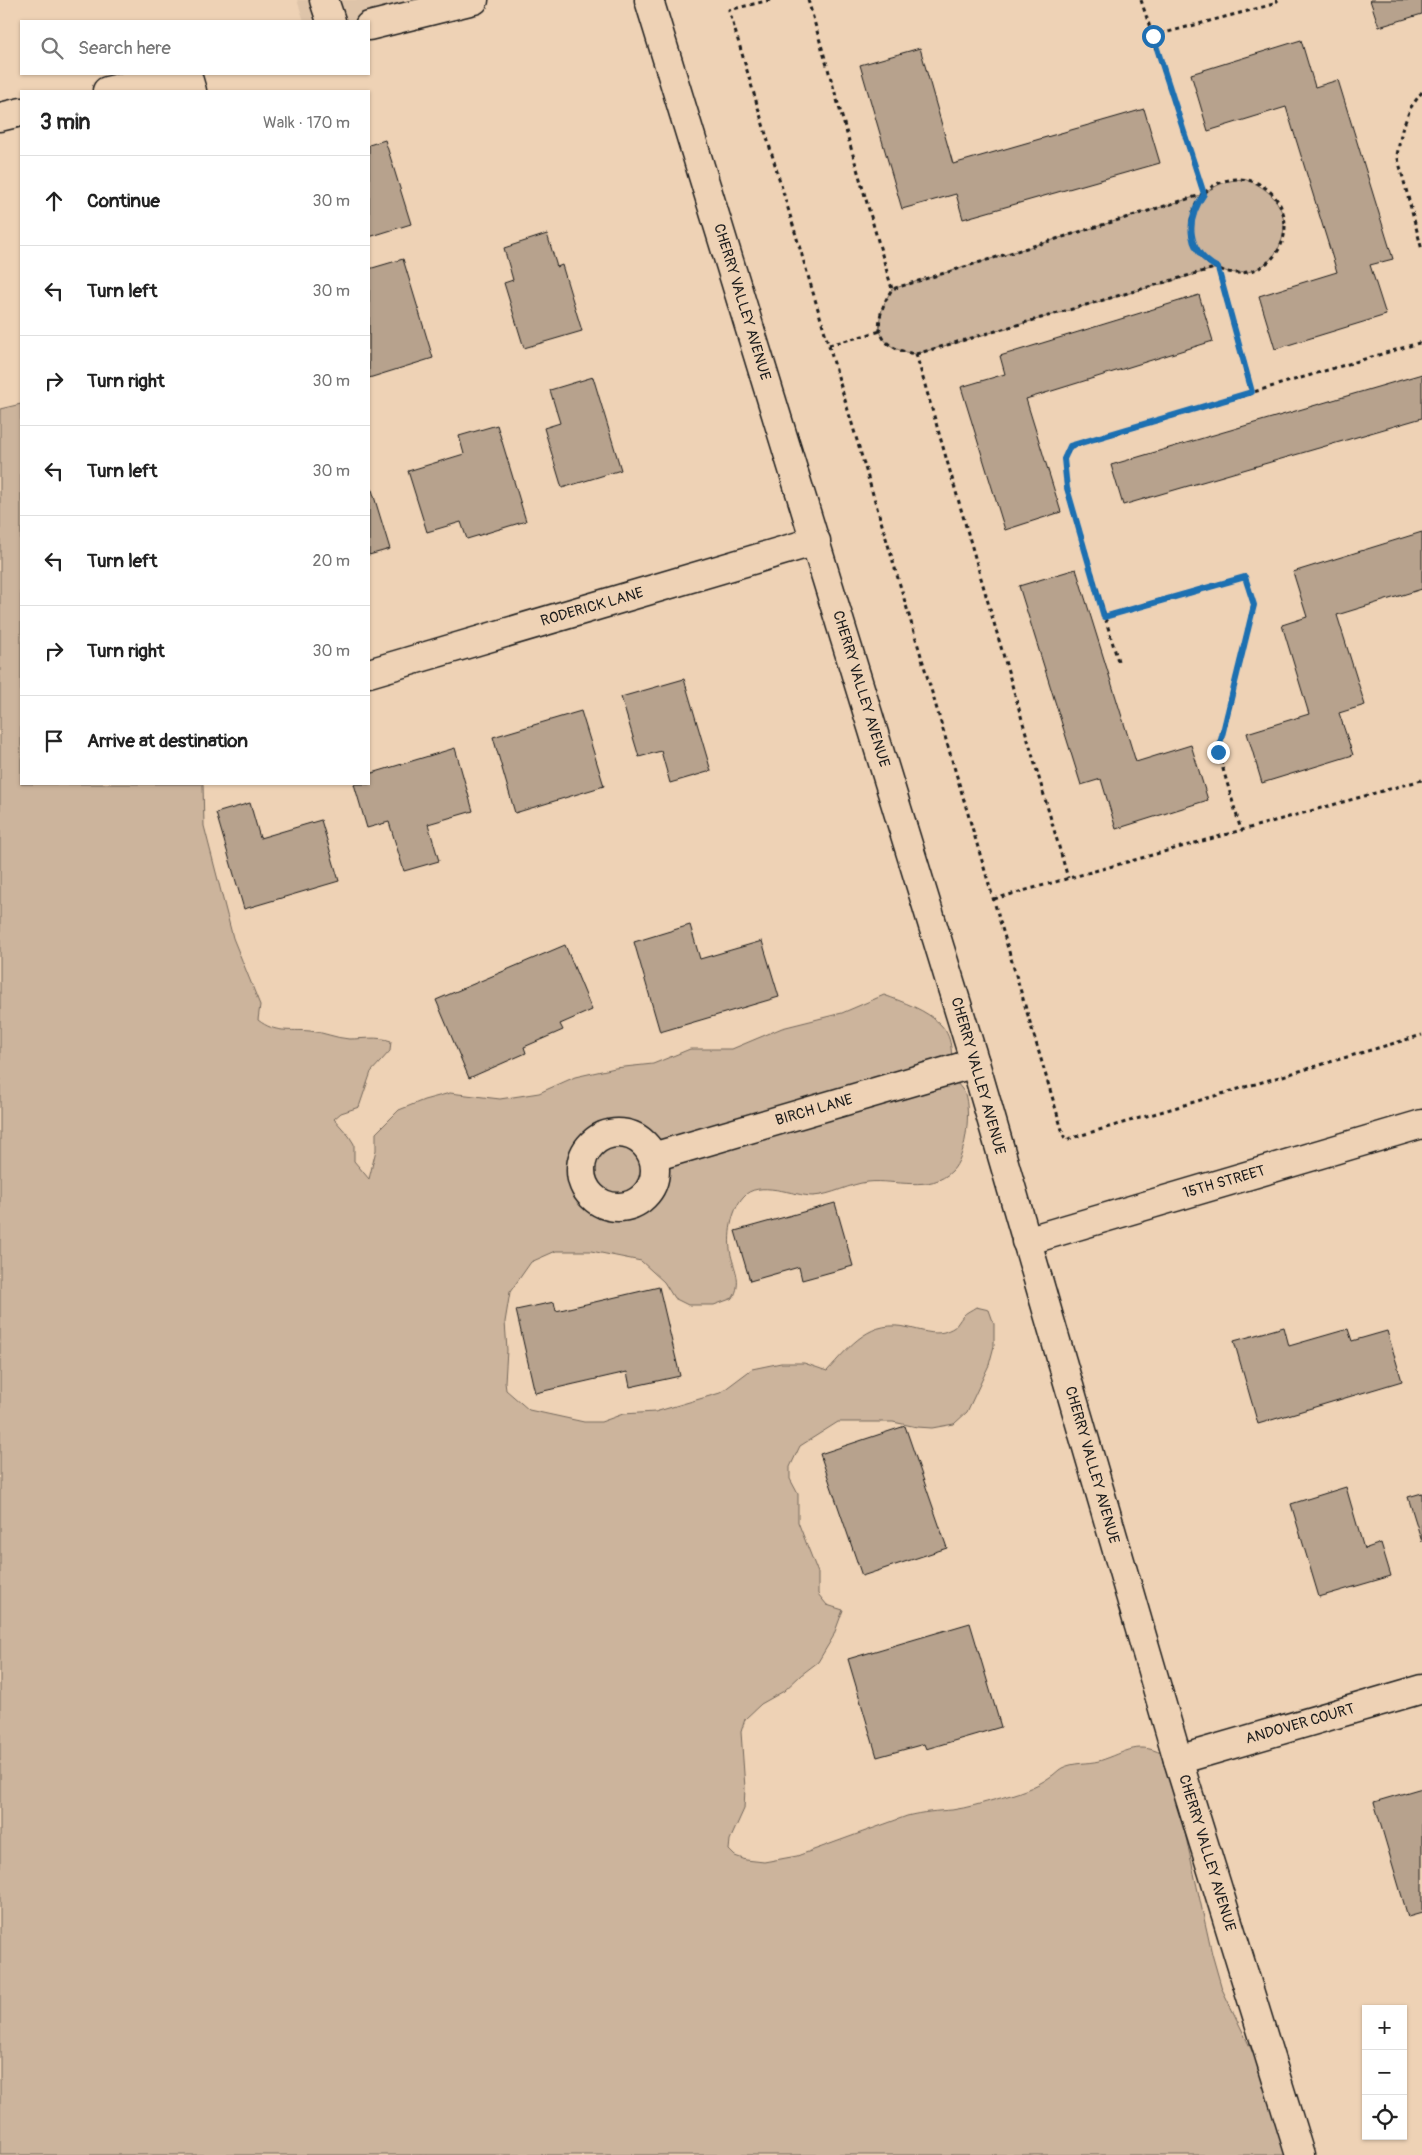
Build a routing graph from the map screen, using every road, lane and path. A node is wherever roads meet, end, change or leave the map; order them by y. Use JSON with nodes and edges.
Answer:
{"nodes":[{"id":1,"x":324,"y":0,"type":"edge"},
{"id":2,"x":474,"y":0,"type":"edge"},
{"id":3,"x":648,"y":0,"type":"edge"},
{"id":4,"x":770,"y":0,"type":"edge"},
{"id":5,"x":808,"y":0,"type":"edge"},
{"id":6,"x":1141,"y":0,"type":"edge"},
{"id":7,"x":1278,"y":0,"type":"edge"},
{"id":8,"x":331,"y":20,"type":"edge"},
{"id":9,"x":370,"y":26,"type":"edge"},
{"id":10,"x":1153,"y":36,"type":"junction"},
{"id":11,"x":176,"y":75,"type":"edge"},
{"id":12,"x":187,"y":75,"type":"edge"},
{"id":13,"x":111,"y":90,"type":"edge"},
{"id":14,"x":192,"y":90,"type":"edge"},
{"id":15,"x":1422,"y":92,"type":"edge"},
{"id":16,"x":20,"y":112,"type":"edge"},
{"id":17,"x":0,"y":117,"type":"edge"},
{"id":18,"x":1204,"y":194,"type":"junction"},
{"id":19,"x":1422,"y":250,"type":"edge"},
{"id":20,"x":1218,"y":268,"type":"junction"},
{"id":21,"x":892,"y":289,"type":"junction"},
{"id":22,"x":881,"y":331,"type":"junction"},
{"id":23,"x":1422,"y":340,"type":"edge"},
{"id":24,"x":829,"y":346,"type":"junction"},
{"id":25,"x":916,"y":354,"type":"junction"},
{"id":26,"x":1252,"y":392,"type":"junction"},
{"id":27,"x":816,"y":542,"type":"junction"},
{"id":28,"x":1104,"y":617,"type":"junction"},
{"id":29,"x":1118,"y":662,"type":"dead end"},
{"id":30,"x":370,"y":673,"type":"edge"},
{"id":31,"x":1422,"y":780,"type":"edge"},
{"id":32,"x":1241,"y":830,"type":"junction"},
{"id":33,"x":1068,"y":878,"type":"junction"},
{"id":34,"x":994,"y":899,"type":"junction"},
{"id":35,"x":1422,"y":1035,"type":"edge"},
{"id":36,"x":975,"y":1063,"type":"junction"},
{"id":37,"x":1422,"y":1124,"type":"edge"},
{"id":38,"x":653,"y":1156,"type":"dead end"},
{"id":39,"x":1026,"y":1241,"type":"junction"},
{"id":40,"x":1422,"y":1688,"type":"edge"},
{"id":41,"x":1178,"y":1760,"type":"junction"},
{"id":42,"x":1300,"y":2155,"type":"edge"}],
"edges":[{"from":1,"to":8,"type":"street"},
{"from":2,"to":9,"type":"street"},
{"from":3,"to":27,"type":"street","name":"CHERRY VALLEY AVENUE"},
{"from":4,"to":24,"type":"path"},
{"from":5,"to":21,"type":"path"},
{"from":6,"to":10,"type":"path"},
{"from":7,"to":10,"type":"path"},
{"from":10,"to":18,"type":"path"},
{"from":11,"to":13,"type":"street"},
{"from":12,"to":14,"type":"street"},
{"from":15,"to":19,"type":"path"},
{"from":16,"to":17,"type":"street"},
{"from":18,"to":20,"type":"path"},
{"from":18,"to":20,"type":"path"},
{"from":18,"to":21,"type":"path"},
{"from":20,"to":25,"type":"path"},
{"from":20,"to":26,"type":"path"},
{"from":21,"to":22,"type":"path"},
{"from":22,"to":24,"type":"path"},
{"from":22,"to":25,"type":"path"},
{"from":23,"to":26,"type":"path"},
{"from":24,"to":34,"type":"path"},
{"from":25,"to":33,"type":"path"},
{"from":26,"to":28,"type":"path"},
{"from":27,"to":30,"type":"street","name":"RODERICK LANE"},
{"from":27,"to":36,"type":"street","name":"CHERRY VALLEY AVENUE"},
{"from":28,"to":29,"type":"path"},
{"from":28,"to":32,"type":"path"},
{"from":31,"to":32,"type":"path"},
{"from":32,"to":33,"type":"path"},
{"from":33,"to":34,"type":"path"},
{"from":34,"to":35,"type":"path"},
{"from":36,"to":38,"type":"street","name":"BIRCH LANE"},
{"from":36,"to":39,"type":"street","name":"CHERRY VALLEY AVENUE"},
{"from":37,"to":39,"type":"street","name":"15TH STREET"},
{"from":39,"to":41,"type":"street","name":"CHERRY VALLEY AVENUE"},
{"from":40,"to":41,"type":"street","name":"ANDOVER COURT"},
{"from":41,"to":42,"type":"street","name":"CHERRY VALLEY AVENUE"}]}
